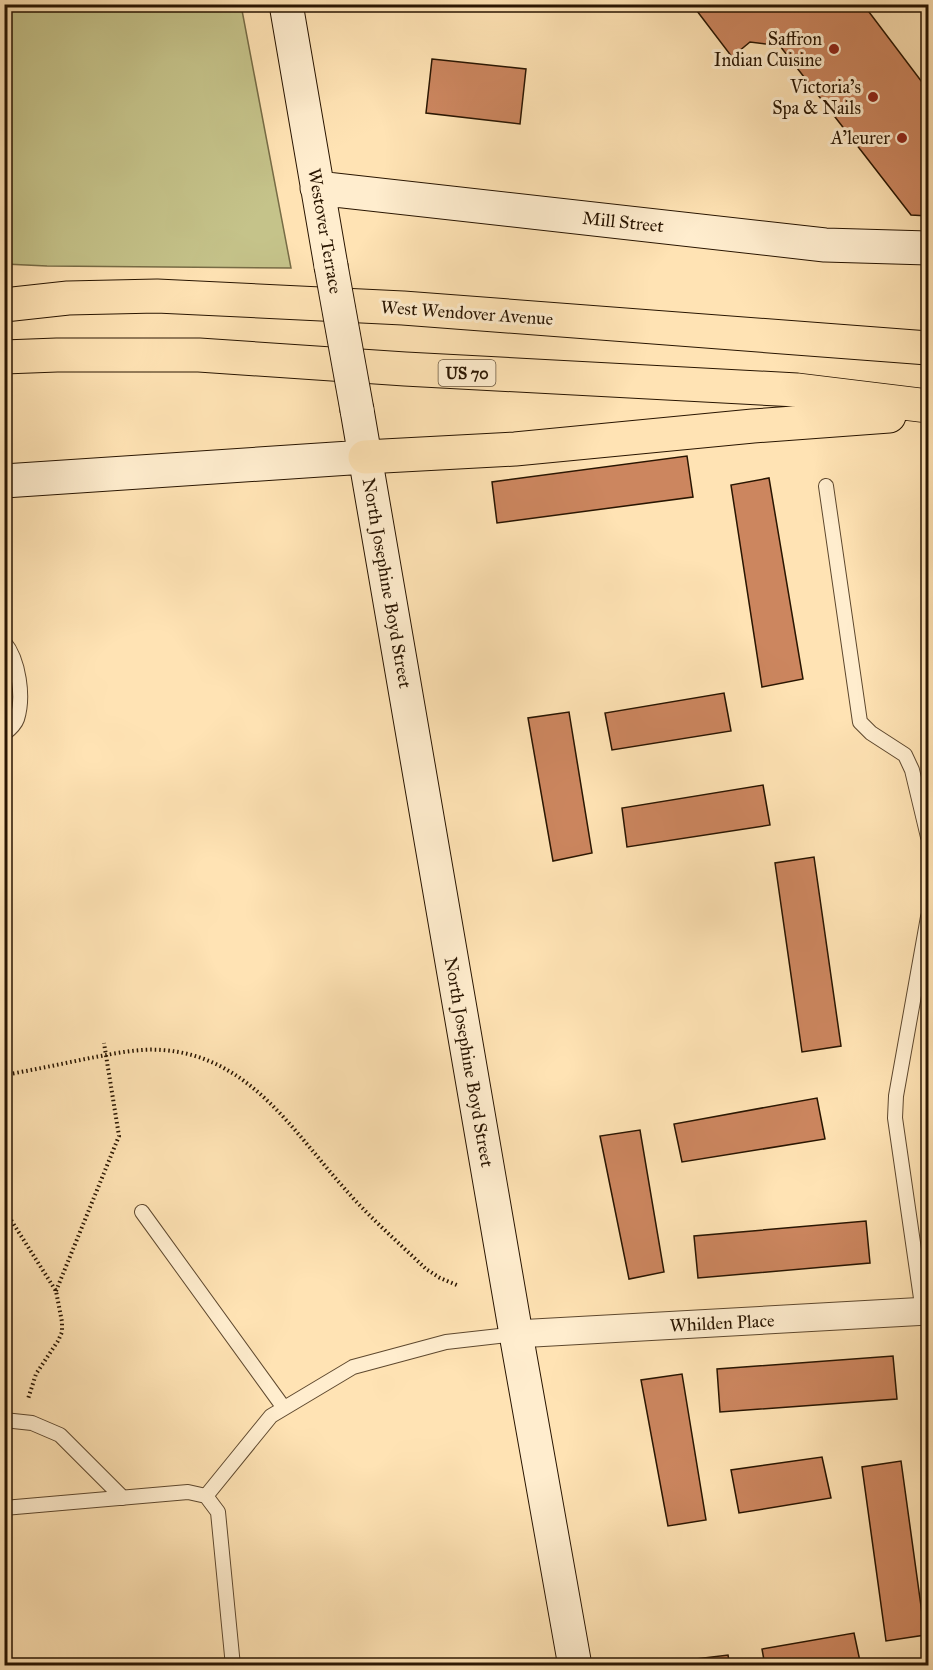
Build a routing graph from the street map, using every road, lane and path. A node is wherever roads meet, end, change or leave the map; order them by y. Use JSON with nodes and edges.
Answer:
{"nodes":[{"id":1,"x":286,"y":4,"type":"edge"},
{"id":2,"x":317,"y":188,"type":"junction"},
{"id":3,"x":928,"y":248,"type":"edge"},
{"id":4,"x":4,"y":287,"type":"edge"},
{"id":5,"x":68,"y":298,"type":"junction"},
{"id":6,"x":4,"y":305,"type":"edge"},
{"id":7,"x":928,"y":348,"type":"edge"},
{"id":8,"x":4,"y":357,"type":"edge"},
{"id":9,"x":928,"y":406,"type":"edge"},
{"id":10,"x":928,"y":412,"type":"edge"},
{"id":11,"x":365,"y":457,"type":"junction"},
{"id":12,"x":4,"y":481,"type":"edge"},
{"id":13,"x":826,"y":486,"type":"dead end"},
{"id":14,"x":4,"y":642,"type":"edge"},
{"id":15,"x":4,"y":734,"type":"edge"},
{"id":16,"x":928,"y":837,"type":"edge"},
{"id":17,"x":928,"y":917,"type":"edge"},
{"id":18,"x":104,"y":1043,"type":"dead end"},
{"id":19,"x":106,"y":1055,"type":"junction"},
{"id":20,"x":4,"y":1075,"type":"edge"},
{"id":21,"x":4,"y":1209,"type":"edge"},
{"id":22,"x":142,"y":1212,"type":"dead end"},
{"id":23,"x":459,"y":1286,"type":"dead end"},
{"id":24,"x":56,"y":1291,"type":"junction"},
{"id":25,"x":926,"y":1311,"type":"edge"},
{"id":26,"x":516,"y":1334,"type":"junction"},
{"id":27,"x":28,"y":1399,"type":"dead end"},
{"id":28,"x":284,"y":1408,"type":"junction"},
{"id":29,"x":4,"y":1420,"type":"edge"},
{"id":30,"x":206,"y":1496,"type":"junction"},
{"id":31,"x":123,"y":1498,"type":"junction"},
{"id":32,"x":4,"y":1508,"type":"edge"},
{"id":33,"x":233,"y":1665,"type":"edge"},
{"id":34,"x":575,"y":1665,"type":"edge"}],
"edges":[{"from":1,"to":2,"type":"main road","name":"Westover Terrace"},
{"from":2,"to":3,"type":"main road","name":"Mill Street"},
{"from":2,"to":11,"type":"main road","name":"Westover Terrace","bridge":true},
{"from":4,"to":5,"type":"highway"},
{"from":5,"to":6,"type":"highway","name":"West Wendover Avenue"},
{"from":5,"to":7,"type":"highway","name":"West Wendover Avenue"},
{"from":8,"to":9,"type":"highway","number":"US 70"},
{"from":10,"to":11,"type":"highway"},
{"from":11,"to":12,"type":"main road"},
{"from":11,"to":26,"type":"main road","name":"North Josephine Boyd Street"},
{"from":13,"to":16,"type":"lane"},
{"from":14,"to":15,"type":"lane"},
{"from":17,"to":25,"type":"lane"},
{"from":18,"to":19,"type":"path"},
{"from":19,"to":20,"type":"path"},
{"from":19,"to":23,"type":"path"},
{"from":19,"to":24,"type":"path"},
{"from":21,"to":24,"type":"path"},
{"from":22,"to":28,"type":"lane"},
{"from":24,"to":27,"type":"path"},
{"from":25,"to":26,"type":"street","name":"Whilden Place"},
{"from":26,"to":28,"type":"lane"},
{"from":26,"to":34,"type":"main road","name":"North Josephine Boyd Street"},
{"from":28,"to":30,"type":"lane"},
{"from":29,"to":31,"type":"lane"},
{"from":30,"to":31,"type":"lane"},
{"from":30,"to":33,"type":"lane"},
{"from":31,"to":32,"type":"lane"}]}
